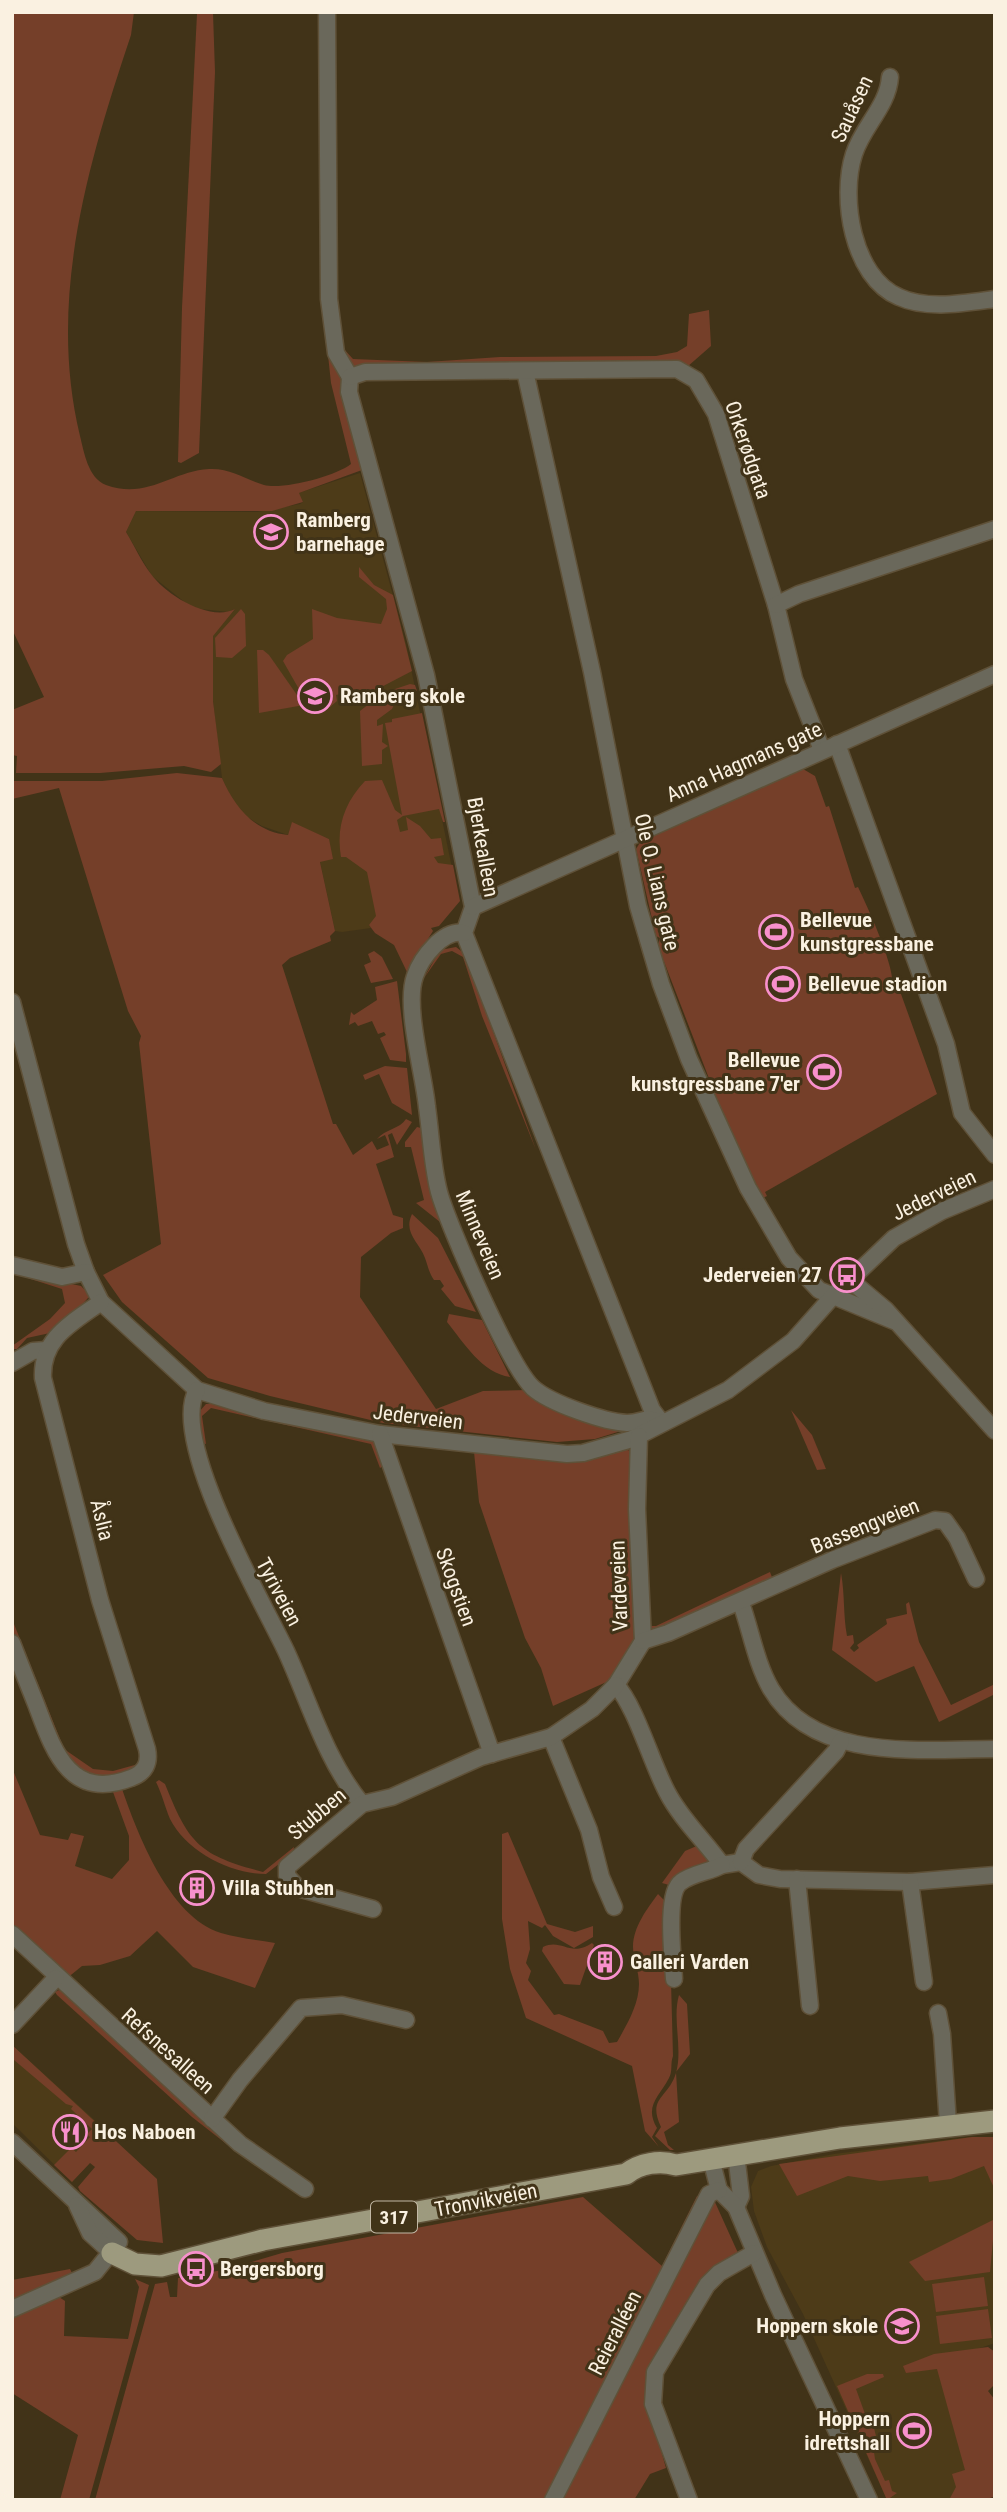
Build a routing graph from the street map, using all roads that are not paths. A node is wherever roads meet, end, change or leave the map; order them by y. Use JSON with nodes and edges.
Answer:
{"nodes":[{"id":1,"x":327,"y":12,"type":"edge"},
{"id":2,"x":890,"y":77,"type":"dead end"},
{"id":3,"x":995,"y":299,"type":"edge"},
{"id":4,"x":524,"y":370,"type":"junction"},
{"id":5,"x":350,"y":377,"type":"junction"},
{"id":6,"x":995,"y":529,"type":"edge"},
{"id":7,"x":776,"y":605,"type":"junction"},
{"id":8,"x":995,"y":674,"type":"edge"},
{"id":9,"x":830,"y":747,"type":"junction"},
{"id":10,"x":624,"y":839,"type":"junction"},
{"id":11,"x":473,"y":907,"type":"junction"},
{"id":12,"x":464,"y":933,"type":"junction"},
{"id":13,"x":12,"y":1002,"type":"edge"},
{"id":14,"x":995,"y":1155,"type":"edge"},
{"id":15,"x":995,"y":1189,"type":"edge"},
{"id":16,"x":12,"y":1265,"type":"edge"},
{"id":17,"x":86,"y":1272,"type":"junction"},
{"id":18,"x":850,"y":1280,"type":"junction"},
{"id":19,"x":833,"y":1296,"type":"junction"},
{"id":20,"x":101,"y":1302,"type":"junction"},
{"id":21,"x":894,"y":1321,"type":"junction"},
{"id":22,"x":46,"y":1350,"type":"junction"},
{"id":23,"x":12,"y":1363,"type":"edge"},
{"id":24,"x":197,"y":1390,"type":"junction"},
{"id":25,"x":662,"y":1423,"type":"junction"},
{"id":26,"x":994,"y":1429,"type":"edge"},
{"id":27,"x":380,"y":1434,"type":"junction"},
{"id":28,"x":639,"y":1436,"type":"junction"},
{"id":29,"x":976,"y":1579,"type":"dead end"},
{"id":30,"x":741,"y":1603,"type":"junction"},
{"id":31,"x":643,"y":1641,"type":"junction"},
{"id":32,"x":12,"y":1643,"type":"edge"},
{"id":33,"x":616,"y":1685,"type":"junction"},
{"id":34,"x":551,"y":1737,"type":"junction"},
{"id":35,"x":841,"y":1741,"type":"junction"},
{"id":36,"x":995,"y":1749,"type":"edge"},
{"id":37,"x":492,"y":1754,"type":"junction"},
{"id":38,"x":362,"y":1804,"type":"junction"},
{"id":39,"x":741,"y":1862,"type":"junction"},
{"id":40,"x":722,"y":1865,"type":"junction"},
{"id":41,"x":995,"y":1875,"type":"edge"},
{"id":42,"x":797,"y":1878,"type":"junction"},
{"id":43,"x":910,"y":1882,"type":"junction"},
{"id":44,"x":614,"y":1908,"type":"dead end"},
{"id":45,"x":373,"y":1909,"type":"dead end"},
{"id":46,"x":12,"y":1934,"type":"edge"},
{"id":47,"x":56,"y":1978,"type":"junction"},
{"id":48,"x":674,"y":1979,"type":"dead end"},
{"id":49,"x":924,"y":1982,"type":"dead end"},
{"id":50,"x":810,"y":2006,"type":"dead end"},
{"id":51,"x":938,"y":2014,"type":"dead end"},
{"id":52,"x":407,"y":2020,"type":"dead end"},
{"id":53,"x":12,"y":2025,"type":"edge"},
{"id":54,"x":212,"y":2119,"type":"junction"},
{"id":55,"x":995,"y":2121,"type":"edge"},
{"id":56,"x":948,"y":2124,"type":"junction"},
{"id":57,"x":12,"y":2141,"type":"edge"},
{"id":58,"x":736,"y":2154,"type":"junction"},
{"id":59,"x":711,"y":2159,"type":"junction"},
{"id":60,"x":305,"y":2189,"type":"dead end"},
{"id":61,"x":719,"y":2190,"type":"junction"},
{"id":62,"x":736,"y":2207,"type":"junction"},
{"id":63,"x":116,"y":2247,"type":"junction"},
{"id":64,"x":754,"y":2253,"type":"junction"},
{"id":65,"x":12,"y":2309,"type":"edge"},
{"id":66,"x":553,"y":2500,"type":"edge"},
{"id":67,"x":689,"y":2500,"type":"edge"},
{"id":68,"x":869,"y":2500,"type":"edge"}],
"edges":[{"from":1,"to":5,"type":"street","name":"Bjerkeallèen"},
{"from":2,"to":3,"type":"street","name":"Sauåsen"},
{"from":4,"to":5,"type":"street","name":"Orkerødgata"},
{"from":4,"to":7,"type":"street","name":"Orkerødgata"},
{"from":4,"to":10,"type":"street","name":"Ole O. Lians gate"},
{"from":5,"to":11,"type":"street","name":"Bjerkeallèen"},
{"from":6,"to":7,"type":"street"},
{"from":7,"to":9,"type":"street","name":"Orkerødgata"},
{"from":8,"to":9,"type":"street","name":"Anna Hagmans gate"},
{"from":9,"to":10,"type":"street","name":"Anna Hagmans gate"},
{"from":9,"to":14,"type":"street","name":"Orkerødgata"},
{"from":10,"to":11,"type":"street","name":"Anna Hagmans gate"},
{"from":10,"to":19,"type":"street","name":"Ole O. Lians gate"},
{"from":11,"to":12,"type":"street","name":"Bjerkeallèen"},
{"from":12,"to":25,"type":"street"},
{"from":12,"to":25,"type":"street","name":"Minneveien"},
{"from":13,"to":17,"type":"street","name":"Jederveien"},
{"from":15,"to":18,"type":"street","name":"Jederveien"},
{"from":16,"to":17,"type":"street"},
{"from":17,"to":20,"type":"street","name":"Jederveien"},
{"from":18,"to":19,"type":"street","name":"Jederveien"},
{"from":18,"to":21,"type":"street","name":"Ole O. Lians gate"},
{"from":19,"to":21,"type":"street","name":"Ole O. Lians gate"},
{"from":19,"to":25,"type":"street","name":"Jederveien"},
{"from":20,"to":22,"type":"street"},
{"from":20,"to":24,"type":"street","name":"Jederveien"},
{"from":21,"to":26,"type":"street","name":"Ole O. Lians gate"},
{"from":22,"to":23,"type":"street"},
{"from":22,"to":32,"type":"street","name":"Åslia"},
{"from":24,"to":27,"type":"street","name":"Jederveien"},
{"from":24,"to":38,"type":"street","name":"Tyriveien"},
{"from":25,"to":28,"type":"street","name":"Jederveien"},
{"from":27,"to":28,"type":"street","name":"Jederveien"},
{"from":27,"to":37,"type":"street","name":"Skogstien"},
{"from":28,"to":31,"type":"street","name":"Vardeveien"},
{"from":29,"to":30,"type":"street","name":"Bassengveien"},
{"from":30,"to":31,"type":"street","name":"Bassengveien"},
{"from":30,"to":35,"type":"street"},
{"from":31,"to":33,"type":"street","name":"Vardeveien"},
{"from":33,"to":34,"type":"street","name":"Stubben"},
{"from":33,"to":40,"type":"street"},
{"from":34,"to":37,"type":"street","name":"Stubben"},
{"from":34,"to":44,"type":"street"},
{"from":35,"to":36,"type":"street"},
{"from":35,"to":39,"type":"street"},
{"from":37,"to":38,"type":"street","name":"Stubben"},
{"from":38,"to":45,"type":"street","name":"Stubben"},
{"from":39,"to":40,"type":"street"},
{"from":39,"to":42,"type":"street"},
{"from":40,"to":48,"type":"street"},
{"from":41,"to":43,"type":"street"},
{"from":42,"to":43,"type":"street"},
{"from":42,"to":50,"type":"street"},
{"from":43,"to":49,"type":"street"},
{"from":46,"to":47,"type":"street","name":"Refsnesalleen"},
{"from":47,"to":53,"type":"street"},
{"from":47,"to":54,"type":"street","name":"Refsnesalleen"},
{"from":51,"to":56,"type":"street"},
{"from":52,"to":54,"type":"street"},
{"from":54,"to":60,"type":"street","name":"Refsnesalleen"},
{"from":55,"to":56,"type":"main road","name":"Tronvikveien","number":"317"},
{"from":56,"to":58,"type":"main road","name":"Tronvikveien","number":"317"},
{"from":57,"to":63,"type":"street"},
{"from":58,"to":59,"type":"main road","name":"Tronvikveien","number":"317"},
{"from":58,"to":62,"type":"street"},
{"from":59,"to":61,"type":"street"},
{"from":59,"to":63,"type":"main road","name":"Tronvikveien","number":"317"},
{"from":61,"to":62,"type":"street"},
{"from":61,"to":66,"type":"street","name":"Reieralléen"},
{"from":62,"to":64,"type":"street"},
{"from":63,"to":65,"type":"street"},
{"from":64,"to":67,"type":"street"},
{"from":64,"to":68,"type":"street"}]}
